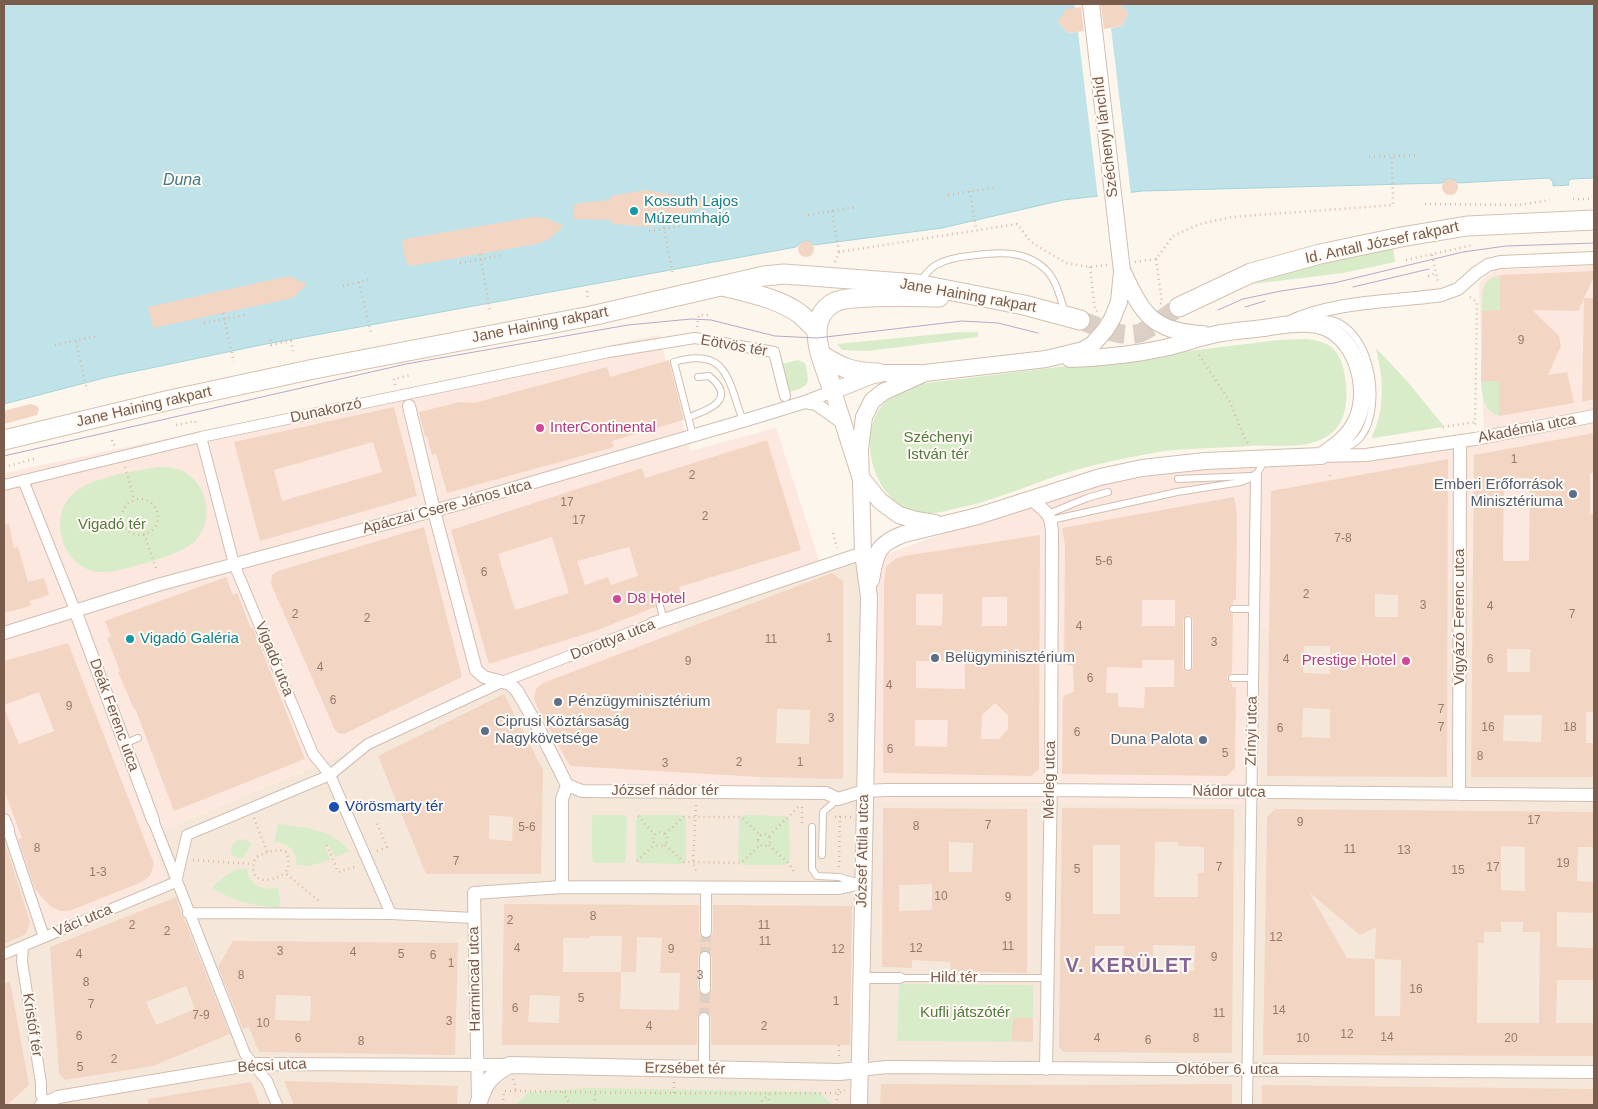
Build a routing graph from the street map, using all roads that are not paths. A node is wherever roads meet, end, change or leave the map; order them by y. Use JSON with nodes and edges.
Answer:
{"nodes":[{"id":1,"x":1091,"y":4,"type":"edge"},
{"id":2,"x":1594,"y":220,"type":"edge"},
{"id":3,"x":1594,"y":258,"type":"edge"},
{"id":4,"x":1122,"y":271,"type":"junction"},
{"id":5,"x":917,"y":284,"type":"junction"},
{"id":6,"x":719,"y":285,"type":"junction"},
{"id":7,"x":975,"y":295,"type":"junction"},
{"id":8,"x":1170,"y":305,"type":"tunnel mouth"},
{"id":9,"x":1080,"y":315,"type":"joint"},
{"id":10,"x":1283,"y":325,"type":"junction"},
{"id":11,"x":817,"y":330,"type":"junction"},
{"id":12,"x":1215,"y":334,"type":"junction"},
{"id":13,"x":650,"y":346,"type":"joint"},
{"id":14,"x":821,"y":355,"type":"junction"},
{"id":15,"x":1046,"y":359,"type":"junction"},
{"id":16,"x":878,"y":373,"type":"junction"},
{"id":17,"x":925,"y":373,"type":"junction"},
{"id":18,"x":698,"y":377,"type":"dead end"},
{"id":19,"x":833,"y":391,"type":"junction"},
{"id":20,"x":785,"y":396,"type":"dead end"},
{"id":21,"x":408,"y":400,"type":"junction"},
{"id":22,"x":805,"y":402,"type":"junction"},
{"id":23,"x":1594,"y":416,"type":"edge"},
{"id":24,"x":689,"y":417,"type":"junction"},
{"id":25,"x":743,"y":421,"type":"junction"},
{"id":26,"x":843,"y":423,"type":"junction"},
{"id":27,"x":693,"y":436,"type":"junction"},
{"id":28,"x":201,"y":437,"type":"junction"},
{"id":29,"x":4,"y":440,"type":"edge"},
{"id":30,"x":1460,"y":441,"type":"junction"},
{"id":31,"x":1321,"y":456,"type":"junction"},
{"id":32,"x":1266,"y":458,"type":"junction"},
{"id":33,"x":860,"y":476,"type":"junction"},
{"id":34,"x":1256,"y":476,"type":"junction"},
{"id":35,"x":1178,"y":479,"type":"dead end"},
{"id":36,"x":23,"y":480,"type":"junction"},
{"id":37,"x":4,"y":485,"type":"edge"},
{"id":38,"x":1108,"y":492,"type":"dead end"},
{"id":39,"x":1032,"y":500,"type":"junction"},
{"id":40,"x":434,"y":511,"type":"junction"},
{"id":41,"x":1049,"y":516,"type":"junction"},
{"id":42,"x":944,"y":524,"type":"junction"},
{"id":43,"x":863,"y":553,"type":"junction"},
{"id":44,"x":234,"y":564,"type":"junction"},
{"id":45,"x":868,"y":597,"type":"junction"},
{"id":46,"x":660,"y":606,"type":"dead end"},
{"id":47,"x":1233,"y":609,"type":"dead end"},
{"id":48,"x":1254,"y":609,"type":"junction"},
{"id":49,"x":75,"y":610,"type":"junction"},
{"id":50,"x":664,"y":620,"type":"junction"},
{"id":51,"x":1188,"y":620,"type":"dead end"},
{"id":52,"x":652,"y":624,"type":"joint"},
{"id":53,"x":4,"y":633,"type":"edge"},
{"id":54,"x":1188,"y":667,"type":"dead end"},
{"id":55,"x":1232,"y":678,"type":"dead end"},
{"id":56,"x":1252,"y":678,"type":"junction"},
{"id":57,"x":502,"y":682,"type":"junction"},
{"id":58,"x":138,"y":738,"type":"dead end"},
{"id":59,"x":124,"y":744,"type":"junction"},
{"id":60,"x":330,"y":774,"type":"junction"},
{"id":61,"x":567,"y":785,"type":"junction"},
{"id":62,"x":1050,"y":790,"type":"junction"},
{"id":63,"x":864,"y":791,"type":"junction"},
{"id":64,"x":1251,"y":793,"type":"junction"},
{"id":65,"x":1459,"y":794,"type":"junction"},
{"id":66,"x":1594,"y":795,"type":"edge"},
{"id":67,"x":839,"y":804,"type":"junction"},
{"id":68,"x":152,"y":820,"type":"joint"},
{"id":69,"x":5,"y":827,"type":"edge"},
{"id":70,"x":812,"y":827,"type":"dead end"},
{"id":71,"x":822,"y":855,"type":"dead end"},
{"id":72,"x":176,"y":882,"type":"junction"},
{"id":73,"x":862,"y":884,"type":"junction"},
{"id":74,"x":562,"y":887,"type":"junction"},
{"id":75,"x":706,"y":887,"type":"junction"},
{"id":76,"x":188,"y":913,"type":"junction"},
{"id":77,"x":391,"y":914,"type":"junction"},
{"id":78,"x":474,"y":918,"type":"junction"},
{"id":79,"x":706,"y":932,"type":"tunnel mouth"},
{"id":80,"x":44,"y":937,"type":"junction"},
{"id":81,"x":23,"y":946,"type":"junction"},
{"id":82,"x":4,"y":954,"type":"edge"},
{"id":83,"x":705,"y":957,"type":"tunnel mouth"},
{"id":84,"x":861,"y":978,"type":"junction"},
{"id":85,"x":900,"y":978,"type":"joint"},
{"id":86,"x":1047,"y":978,"type":"junction"},
{"id":87,"x":705,"y":989,"type":"tunnel mouth"},
{"id":88,"x":704,"y":1018,"type":"tunnel mouth"},
{"id":89,"x":254,"y":1064,"type":"junction"},
{"id":90,"x":477,"y":1065,"type":"junction"},
{"id":91,"x":510,"y":1065,"type":"junction"},
{"id":92,"x":1046,"y":1069,"type":"junction"},
{"id":93,"x":704,"y":1070,"type":"junction"},
{"id":94,"x":860,"y":1070,"type":"junction"},
{"id":95,"x":1248,"y":1070,"type":"junction"},
{"id":96,"x":1594,"y":1072,"type":"edge"},
{"id":97,"x":45,"y":1104,"type":"edge"},
{"id":98,"x":276,"y":1105,"type":"edge"},
{"id":99,"x":478,"y":1105,"type":"edge"},
{"id":100,"x":859,"y":1105,"type":"edge"},
{"id":101,"x":1247,"y":1105,"type":"edge"}],
"edges":[{"from":1,"to":4,"type":"street","name":"Széchenyi lánchíd","bridge":true},
{"from":2,"to":8,"type":"main road","name":"Id. Antall József rakpart"},
{"from":3,"to":10,"type":"street"},
{"from":4,"to":12,"type":"street","name":"Széchenyi lánchíd"},
{"from":4,"to":15,"type":"street","name":"Széchenyi lánchíd"},
{"from":5,"to":6,"type":"main road","name":"Jane Haining rakpart"},
{"from":5,"to":7,"type":"main road","name":"Jane Haining rakpart"},
{"from":5,"to":9,"type":"lane"},
{"from":6,"to":11,"type":"main road"},
{"from":6,"to":29,"type":"main road","name":"Jane Haining rakpart"},
{"from":7,"to":9,"type":"main road","name":"Jane Haining rakpart"},
{"from":7,"to":11,"type":"main road"},
{"from":10,"to":12,"type":"street"},
{"from":10,"to":31,"type":"street"},
{"from":11,"to":14,"type":"main road"},
{"from":12,"to":15,"type":"street"},
{"from":13,"to":20,"type":"street","name":"Eötvös tér"},
{"from":13,"to":21,"type":"street","name":"Dunakorzó"},
{"from":14,"to":16,"type":"main road"},
{"from":14,"to":19,"type":"main road"},
{"from":15,"to":17,"type":"street"},
{"from":16,"to":17,"type":"street"},
{"from":16,"to":19,"type":"street"},
{"from":17,"to":33,"type":"street"},
{"from":18,"to":24,"type":"lane"},
{"from":19,"to":22,"type":"street"},
{"from":19,"to":26,"type":"street"},
{"from":21,"to":28,"type":"street","name":"Dunakorzó"},
{"from":21,"to":40,"type":"street"},
{"from":22,"to":25,"type":"street"},
{"from":22,"to":26,"type":"street"},
{"from":23,"to":30,"type":"street","name":"Akadémia utca"},
{"from":24,"to":25,"type":"lane"},
{"from":24,"to":27,"type":"lane"},
{"from":25,"to":27,"type":"street"},
{"from":26,"to":33,"type":"street"},
{"from":27,"to":40,"type":"street","name":"Apáczai Csere János utca"},
{"from":28,"to":36,"type":"street","name":"Dunakorzó"},
{"from":28,"to":44,"type":"street"},
{"from":30,"to":31,"type":"street"},
{"from":30,"to":65,"type":"street","name":"Vigyázó Ferenc utca"},
{"from":31,"to":32,"type":"street"},
{"from":32,"to":34,"type":"lane"},
{"from":32,"to":39,"type":"street"},
{"from":33,"to":42,"type":"street"},
{"from":33,"to":43,"type":"street"},
{"from":34,"to":35,"type":"lane"},
{"from":34,"to":41,"type":"lane"},
{"from":34,"to":48,"type":"street","name":"Zrínyi utca"},
{"from":36,"to":37,"type":"street","name":"Dunakorzó"},
{"from":36,"to":49,"type":"street"},
{"from":38,"to":41,"type":"lane"},
{"from":39,"to":41,"type":"street"},
{"from":39,"to":42,"type":"street"},
{"from":40,"to":44,"type":"street","name":"Apáczai Csere János utca"},
{"from":40,"to":57,"type":"street"},
{"from":41,"to":62,"type":"street","name":"Mérleg utca"},
{"from":42,"to":45,"type":"street"},
{"from":43,"to":45,"type":"street"},
{"from":43,"to":50,"type":"street","name":"Dorottya utca"},
{"from":44,"to":49,"type":"street"},
{"from":44,"to":60,"type":"street","name":"Vigadó utca"},
{"from":45,"to":63,"type":"street","name":"József Attila utca"},
{"from":46,"to":50,"type":"lane"},
{"from":47,"to":48,"type":"lane"},
{"from":48,"to":56,"type":"street","name":"Zrínyi utca"},
{"from":49,"to":53,"type":"street"},
{"from":49,"to":59,"type":"street","name":"Deák Ferenc utca"},
{"from":50,"to":52,"type":"street","name":"Dorottya utca"},
{"from":51,"to":54,"type":"lane"},
{"from":52,"to":57,"type":"street","name":"Dorottya utca"},
{"from":55,"to":56,"type":"lane"},
{"from":56,"to":64,"type":"street","name":"Zrínyi utca"},
{"from":57,"to":60,"type":"street","name":"Dorottya utca"},
{"from":57,"to":61,"type":"street"},
{"from":58,"to":59,"type":"lane"},
{"from":59,"to":68,"type":"street","name":"Deák Ferenc utca"},
{"from":60,"to":72,"type":"street"},
{"from":60,"to":77,"type":"street"},
{"from":61,"to":67,"type":"street","name":"József nádor tér"},
{"from":61,"to":74,"type":"street"},
{"from":62,"to":63,"type":"street","name":"Nádor utca"},
{"from":62,"to":64,"type":"street","name":"Nádor utca"},
{"from":62,"to":86,"type":"street","name":"Mérleg utca"},
{"from":63,"to":67,"type":"street"},
{"from":63,"to":73,"type":"street","name":"József Attila utca"},
{"from":64,"to":65,"type":"street","name":"Nádor utca"},
{"from":64,"to":95,"type":"street","name":"Zrínyi utca"},
{"from":65,"to":66,"type":"street","name":"Nádor utca"},
{"from":67,"to":71,"type":"lane"},
{"from":68,"to":72,"type":"street"},
{"from":69,"to":80,"type":"street"},
{"from":70,"to":73,"type":"lane"},
{"from":72,"to":76,"type":"street"},
{"from":72,"to":80,"type":"street","name":"Váci utca"},
{"from":73,"to":75,"type":"street"},
{"from":73,"to":84,"type":"street","name":"József Attila utca"},
{"from":74,"to":75,"type":"street"},
{"from":74,"to":78,"type":"street","name":"Harmincad utca"},
{"from":75,"to":79,"type":"street"},
{"from":76,"to":77,"type":"street"},
{"from":76,"to":89,"type":"street"},
{"from":77,"to":78,"type":"street"},
{"from":78,"to":90,"type":"street","name":"Harmincad utca"},
{"from":80,"to":81,"type":"street","name":"Váci utca"},
{"from":81,"to":82,"type":"street","name":"Váci utca"},
{"from":81,"to":97,"type":"street","name":"Kristóf tér"},
{"from":83,"to":87,"type":"street"},
{"from":84,"to":85,"type":"street","name":"Hild tér"},
{"from":84,"to":94,"type":"street","name":"József Attila utca"},
{"from":85,"to":86,"type":"lane","name":"Hild tér"},
{"from":86,"to":92,"type":"street","name":"Mérleg utca"},
{"from":88,"to":93,"type":"street"},
{"from":89,"to":90,"type":"street","name":"Bécsi utca"},
{"from":89,"to":97,"type":"street","name":"Bécsi utca"},
{"from":89,"to":98,"type":"street"},
{"from":90,"to":91,"type":"street","name":"Erzsébet tér"},
{"from":90,"to":99,"type":"street"},
{"from":91,"to":93,"type":"street","name":"Erzsébet tér"},
{"from":91,"to":99,"type":"street"},
{"from":92,"to":94,"type":"street","name":"Október 6. utca"},
{"from":92,"to":95,"type":"street","name":"Október 6. utca"},
{"from":93,"to":94,"type":"street","name":"Erzsébet tér"},
{"from":94,"to":100,"type":"street","name":"József Attila utca"},
{"from":95,"to":96,"type":"street","name":"Október 6. utca"},
{"from":95,"to":101,"type":"street","name":"Zrínyi utca"}]}
